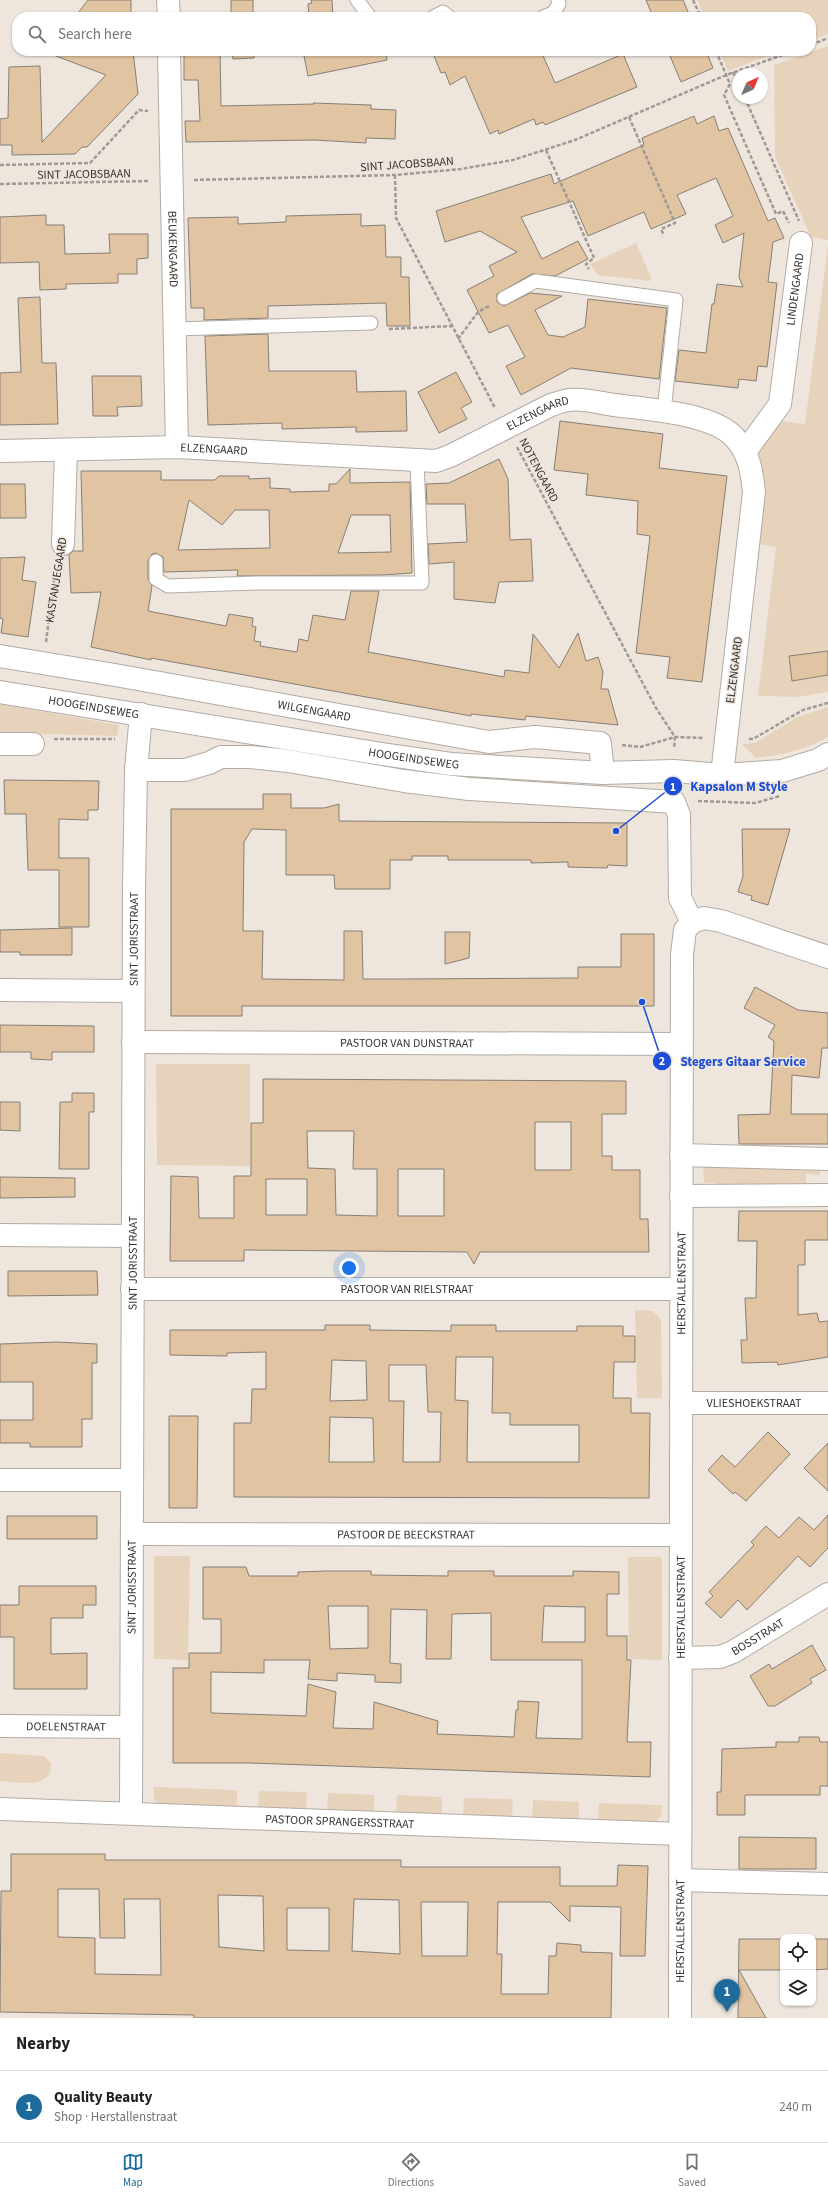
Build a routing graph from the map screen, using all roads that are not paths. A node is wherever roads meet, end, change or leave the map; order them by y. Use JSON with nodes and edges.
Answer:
{"nodes":[{"id":1,"x":168,"y":0,"type":"edge"},
{"id":2,"x":357,"y":0,"type":"edge"},
{"id":3,"x":558,"y":0,"type":"edge"},
{"id":4,"x":169,"y":12,"type":"edge"},
{"id":5,"x":366,"y":12,"type":"edge"},
{"id":6,"x":554,"y":12,"type":"edge"},
{"id":7,"x":169,"y":56,"type":"edge"},
{"id":8,"x":801,"y":243,"type":"road end"},
{"id":9,"x":504,"y":298,"type":"road end"},
{"id":10,"x":371,"y":323,"type":"road end"},
{"id":11,"x":174,"y":329,"type":"junction"},
{"id":12,"x":664,"y":411,"type":"junction"},
{"id":13,"x":177,"y":447,"type":"junction"},
{"id":14,"x":66,"y":450,"type":"junction"},
{"id":15,"x":0,"y":452,"type":"edge"},
{"id":16,"x":745,"y":452,"type":"junction"},
{"id":17,"x":417,"y":461,"type":"junction"},
{"id":18,"x":63,"y":544,"type":"road end"},
{"id":19,"x":156,"y":561,"type":"dead end"},
{"id":20,"x":0,"y":656,"type":"edge"},
{"id":21,"x":0,"y":692,"type":"edge"},
{"id":22,"x":141,"y":714,"type":"junction"},
{"id":23,"x":0,"y":744,"type":"edge"},
{"id":24,"x":33,"y":744,"type":"dead end"},
{"id":25,"x":828,"y":754,"type":"edge"},
{"id":26,"x":136,"y":770,"type":"junction"},
{"id":27,"x":603,"y":773,"type":"junction"},
{"id":28,"x":722,"y":775,"type":"junction"},
{"id":29,"x":692,"y":922,"type":"junction"},
{"id":30,"x":828,"y":957,"type":"edge"},
{"id":31,"x":0,"y":990,"type":"edge"},
{"id":32,"x":133,"y":991,"type":"junction"},
{"id":33,"x":133,"y":1042,"type":"junction"},
{"id":34,"x":681,"y":1044,"type":"junction"},
{"id":35,"x":681,"y":1156,"type":"junction"},
{"id":36,"x":828,"y":1158,"type":"edge"},
{"id":37,"x":828,"y":1195,"type":"edge"},
{"id":38,"x":681,"y":1196,"type":"junction"},
{"id":39,"x":0,"y":1235,"type":"edge"},
{"id":40,"x":133,"y":1236,"type":"junction"},
{"id":41,"x":132,"y":1289,"type":"junction"},
{"id":42,"x":681,"y":1289,"type":"junction"},
{"id":43,"x":681,"y":1403,"type":"junction"},
{"id":44,"x":828,"y":1403,"type":"edge"},
{"id":45,"x":0,"y":1480,"type":"edge"},
{"id":46,"x":132,"y":1480,"type":"junction"},
{"id":47,"x":132,"y":1534,"type":"junction"},
{"id":48,"x":681,"y":1535,"type":"junction"},
{"id":49,"x":828,"y":1594,"type":"edge"},
{"id":50,"x":680,"y":1658,"type":"junction"},
{"id":51,"x":0,"y":1726,"type":"edge"},
{"id":52,"x":131,"y":1727,"type":"junction"},
{"id":53,"x":0,"y":1809,"type":"edge"},
{"id":54,"x":131,"y":1813,"type":"junction"},
{"id":55,"x":680,"y":1834,"type":"junction"},
{"id":56,"x":680,"y":1880,"type":"junction"},
{"id":57,"x":828,"y":1884,"type":"edge"},
{"id":58,"x":680,"y":2018,"type":"edge"}],
"edges":[{"from":1,"to":4,"type":"street"},
{"from":2,"to":5,"type":"lane"},
{"from":3,"to":6,"type":"lane"},
{"from":7,"to":11,"type":"street","name":"BEUKENGAARD"},
{"from":8,"to":16,"type":"street","name":"LINDENGAARD"},
{"from":9,"to":12,"type":"lane"},
{"from":10,"to":11,"type":"lane"},
{"from":11,"to":13,"type":"street","name":"BEUKENGAARD"},
{"from":12,"to":16,"type":"street","name":"ELZENGAARD"},
{"from":12,"to":17,"type":"street","name":"ELZENGAARD"},
{"from":13,"to":14,"type":"street","name":"ELZENGAARD"},
{"from":13,"to":17,"type":"street","name":"ELZENGAARD"},
{"from":14,"to":15,"type":"street","name":"ELZENGAARD"},
{"from":14,"to":18,"type":"street","name":"KASTANJEGAARD"},
{"from":16,"to":28,"type":"street","name":"ELZENGAARD"},
{"from":17,"to":19,"type":"lane"},
{"from":20,"to":27,"type":"street","name":"WILGENGAARD"},
{"from":21,"to":22,"type":"street","name":"HOOGEINDSEWEG"},
{"from":22,"to":26,"type":"street","name":"SINT JORISSTRAAT"},
{"from":22,"to":27,"type":"street","name":"HOOGEINDSEWEG"},
{"from":23,"to":24,"type":"street"},
{"from":25,"to":28,"type":"street","name":"HOOGEINDSEWEG"},
{"from":26,"to":29,"type":"street","name":"HOOGEINDSEWEG"},
{"from":26,"to":32,"type":"street","name":"SINT JORISSTRAAT"},
{"from":27,"to":28,"type":"street","name":"HOOGEINDSEWEG"},
{"from":29,"to":30,"type":"street"},
{"from":29,"to":34,"type":"street","name":"HERSTALLENSTRAAT"},
{"from":31,"to":32,"type":"street"},
{"from":32,"to":33,"type":"street","name":"SINT JORISSTRAAT"},
{"from":33,"to":34,"type":"street","name":"PASTOOR VAN DUNSTRAAT"},
{"from":33,"to":40,"type":"street","name":"SINT JORISSTRAAT"},
{"from":34,"to":35,"type":"street","name":"HERSTALLENSTRAAT"},
{"from":35,"to":36,"type":"street"},
{"from":35,"to":38,"type":"street","name":"HERSTALLENSTRAAT"},
{"from":37,"to":38,"type":"street"},
{"from":38,"to":42,"type":"street","name":"HERSTALLENSTRAAT"},
{"from":39,"to":40,"type":"street"},
{"from":40,"to":41,"type":"street","name":"SINT JORISSTRAAT"},
{"from":41,"to":42,"type":"street","name":"PASTOOR VAN RIELSTRAAT"},
{"from":41,"to":46,"type":"street","name":"SINT JORISSTRAAT"},
{"from":42,"to":43,"type":"street","name":"HERSTALLENSTRAAT"},
{"from":43,"to":44,"type":"street","name":"VLIESHOEKSTRAAT"},
{"from":43,"to":48,"type":"street","name":"HERSTALLENSTRAAT"},
{"from":45,"to":46,"type":"street"},
{"from":46,"to":47,"type":"street","name":"SINT JORISSTRAAT"},
{"from":47,"to":48,"type":"street","name":"PASTOOR DE BEECKSTRAAT"},
{"from":47,"to":52,"type":"street","name":"SINT JORISSTRAAT"},
{"from":48,"to":50,"type":"street","name":"HERSTALLENSTRAAT"},
{"from":49,"to":50,"type":"street","name":"BOSSTRAAT"},
{"from":50,"to":55,"type":"street","name":"HERSTALLENSTRAAT"},
{"from":51,"to":52,"type":"street","name":"DOELENSTRAAT"},
{"from":52,"to":54,"type":"street","name":"SINT JORISSTRAAT"},
{"from":53,"to":54,"type":"street","name":"PASTOOR SPRANGERSSTRAAT"},
{"from":54,"to":55,"type":"street","name":"PASTOOR SPRANGERSSTRAAT"},
{"from":55,"to":56,"type":"street","name":"HERSTALLENSTRAAT"},
{"from":56,"to":57,"type":"street"},
{"from":56,"to":58,"type":"street","name":"HERSTALLENSTRAAT"}]}
